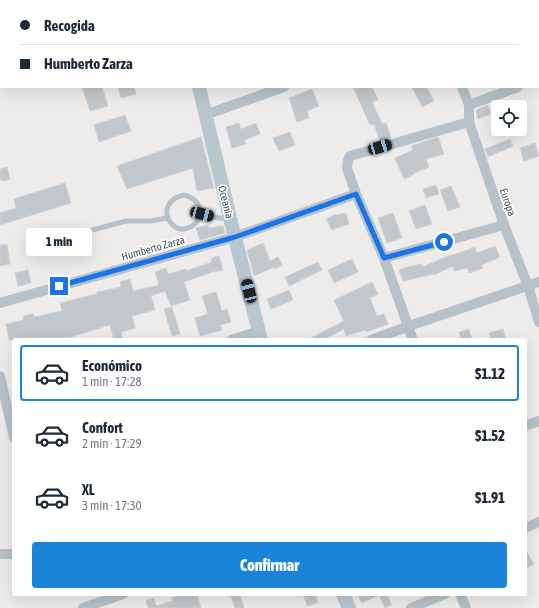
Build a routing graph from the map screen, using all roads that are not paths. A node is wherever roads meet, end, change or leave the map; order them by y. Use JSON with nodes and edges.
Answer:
{"nodes":[{"id":1,"x":199,"y":88,"type":"edge"},
{"id":2,"x":281,"y":88,"type":"edge"},
{"id":3,"x":462,"y":88,"type":"edge"},
{"id":4,"x":515,"y":88,"type":"edge"},
{"id":5,"x":469,"y":105,"type":"junction"},
{"id":6,"x":205,"y":115,"type":"junction"},
{"id":7,"x":469,"y":122,"type":"junction"},
{"id":8,"x":356,"y":194,"type":"junction"},
{"id":9,"x":202,"y":214,"type":"junction"},
{"id":10,"x":167,"y":218,"type":"junction"},
{"id":11,"x":230,"y":218,"type":"junction"},
{"id":12,"x":504,"y":225,"type":"junction"},
{"id":13,"x":66,"y":237,"type":"dead end"},
{"id":14,"x":235,"y":237,"type":"junction"},
{"id":15,"x":384,"y":258,"type":"junction"},
{"id":16,"x":539,"y":282,"type":"edge"},
{"id":17,"x":528,"y":286,"type":"junction"},
{"id":18,"x":0,"y":303,"type":"edge"},
{"id":19,"x":539,"y":322,"type":"edge"},
{"id":20,"x":409,"y":326,"type":"junction"},
{"id":21,"x":260,"y":336,"type":"edge"},
{"id":22,"x":246,"y":338,"type":"edge"},
{"id":23,"x":376,"y":338,"type":"edge"},
{"id":24,"x":412,"y":338,"type":"edge"},
{"id":25,"x":0,"y":376,"type":"edge"},
{"id":26,"x":7,"y":410,"type":"edge"},
{"id":27,"x":539,"y":421,"type":"edge"},
{"id":28,"x":527,"y":425,"type":"edge"},
{"id":29,"x":12,"y":430,"type":"edge"},
{"id":30,"x":539,"y":522,"type":"edge"},
{"id":31,"x":527,"y":527,"type":"edge"},
{"id":32,"x":0,"y":554,"type":"edge"},
{"id":33,"x":12,"y":554,"type":"edge"},
{"id":34,"x":117,"y":596,"type":"edge"},
{"id":35,"x":344,"y":596,"type":"edge"},
{"id":36,"x":441,"y":596,"type":"edge"},
{"id":37,"x":461,"y":596,"type":"edge"},
{"id":38,"x":83,"y":608,"type":"edge"},
{"id":39,"x":349,"y":608,"type":"edge"},
{"id":40,"x":412,"y":608,"type":"edge"},
{"id":41,"x":466,"y":608,"type":"edge"}],
"edges":[{"from":1,"to":6,"type":"street","name":"Oceanía"},
{"from":2,"to":6,"type":"street"},
{"from":3,"to":5,"type":"street","name":"Europa"},
{"from":4,"to":5,"type":"street"},
{"from":5,"to":7,"type":"street","name":"Europa"},
{"from":6,"to":11,"type":"street","name":"Oceanía"},
{"from":7,"to":8,"type":"street"},
{"from":7,"to":12,"type":"street","name":"Europa"},
{"from":8,"to":14,"type":"street","name":"Humberto Zarza"},
{"from":8,"to":15,"type":"street"},
{"from":9,"to":10,"type":"lane"},
{"from":9,"to":10,"type":"lane"},
{"from":9,"to":11,"type":"lane"},
{"from":10,"to":13,"type":"lane"},
{"from":11,"to":14,"type":"street","name":"Oceanía"},
{"from":12,"to":15,"type":"street"},
{"from":12,"to":17,"type":"street","name":"Europa"},
{"from":14,"to":18,"type":"street","name":"Humberto Zarza"},
{"from":14,"to":21,"type":"street","name":"Oceanía"},
{"from":15,"to":20,"type":"street"},
{"from":16,"to":17,"type":"street"},
{"from":17,"to":19,"type":"street","name":"Europa"},
{"from":17,"to":20,"type":"street"},
{"from":20,"to":23,"type":"street"},
{"from":20,"to":24,"type":"street"},
{"from":21,"to":22,"type":"street"},
{"from":25,"to":26,"type":"street"},
{"from":26,"to":29,"type":"street"},
{"from":27,"to":28,"type":"street"},
{"from":30,"to":31,"type":"street"},
{"from":32,"to":33,"type":"street"},
{"from":34,"to":38,"type":"street"},
{"from":35,"to":39,"type":"street"},
{"from":36,"to":40,"type":"street"},
{"from":37,"to":41,"type":"street"}]}
